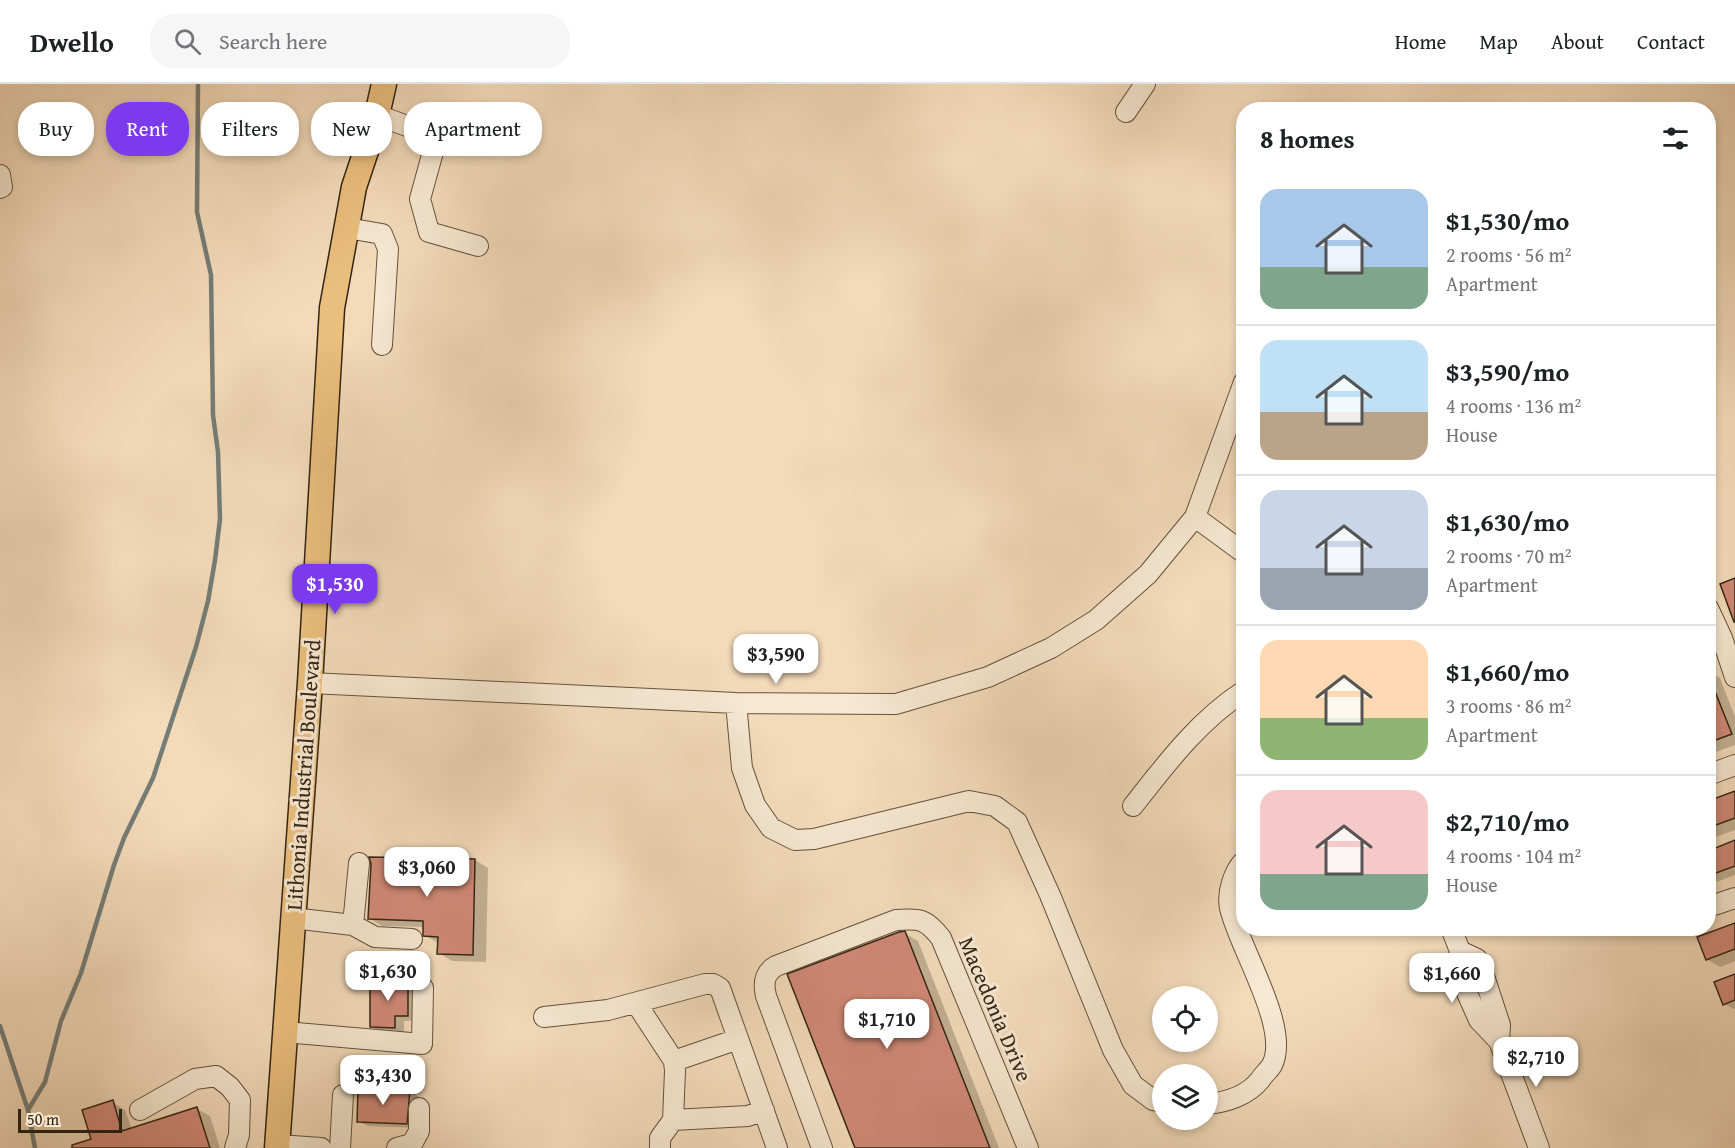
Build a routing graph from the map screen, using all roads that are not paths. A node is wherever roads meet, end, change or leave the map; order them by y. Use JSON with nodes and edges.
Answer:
{"nodes":[{"id":1,"x":384,"y":84,"type":"edge"},
{"id":2,"x":1145,"y":84,"type":"edge"},
{"id":3,"x":380,"y":102,"type":"edge"},
{"id":4,"x":1126,"y":112,"type":"dead end"},
{"id":5,"x":392,"y":121,"type":"edge"},
{"id":6,"x":364,"y":156,"type":"edge"},
{"id":7,"x":0,"y":175,"type":"edge"},
{"id":8,"x":0,"y":188,"type":"edge"},
{"id":9,"x":347,"y":228,"type":"junction"},
{"id":10,"x":478,"y":246,"type":"dead end"},
{"id":11,"x":382,"y":345,"type":"dead end"},
{"id":12,"x":1236,"y":404,"type":"edge"},
{"id":13,"x":1195,"y":517,"type":"junction"},
{"id":14,"x":1236,"y":546,"type":"edge"},
{"id":15,"x":1716,"y":620,"type":"edge"},
{"id":16,"x":1728,"y":636,"type":"edge"},
{"id":17,"x":1735,"y":677,"type":"edge"},
{"id":18,"x":310,"y":683,"type":"junction"},
{"id":19,"x":1236,"y":696,"type":"edge"},
{"id":20,"x":736,"y":703,"type":"junction"},
{"id":21,"x":1735,"y":765,"type":"edge"},
{"id":22,"x":1716,"y":772,"type":"edge"},
{"id":23,"x":1133,"y":806,"type":"dead end"},
{"id":24,"x":359,"y":863,"type":"dead end"},
{"id":25,"x":1236,"y":875,"type":"edge"},
{"id":26,"x":1735,"y":898,"type":"edge"},
{"id":27,"x":1716,"y":905,"type":"edge"},
{"id":28,"x":292,"y":918,"type":"junction"},
{"id":29,"x":1236,"y":923,"type":"edge"},
{"id":30,"x":353,"y":925,"type":"junction"},
{"id":31,"x":1241,"y":936,"type":"edge"},
{"id":32,"x":1454,"y":936,"type":"edge"},
{"id":33,"x":412,"y":939,"type":"dead end"},
{"id":34,"x":1460,"y":951,"type":"junction"},
{"id":35,"x":1484,"y":976,"type":"junction"},
{"id":36,"x":423,"y":988,"type":"dead end"},
{"id":37,"x":1467,"y":993,"type":"junction"},
{"id":38,"x":636,"y":1003,"type":"junction"},
{"id":39,"x":544,"y":1017,"type":"dead end"},
{"id":40,"x":285,"y":1032,"type":"junction"},
{"id":41,"x":1500,"y":1033,"type":"junction"},
{"id":42,"x":738,"y":1039,"type":"junction"},
{"id":43,"x":674,"y":1061,"type":"junction"},
{"id":44,"x":343,"y":1095,"type":"dead end"},
{"id":45,"x":1152,"y":1099,"type":"edge"},
{"id":46,"x":1218,"y":1103,"type":"edge"},
{"id":47,"x":419,"y":1108,"type":"dead end"},
{"id":48,"x":140,"y":1110,"type":"dead end"},
{"id":49,"x":764,"y":1110,"type":"junction"},
{"id":50,"x":673,"y":1120,"type":"junction"},
{"id":51,"x":278,"y":1147,"type":"edge"},
{"id":52,"x":236,"y":1148,"type":"edge"},
{"id":53,"x":321,"y":1148,"type":"edge"},
{"id":54,"x":340,"y":1148,"type":"edge"},
{"id":55,"x":397,"y":1148,"type":"edge"},
{"id":56,"x":660,"y":1148,"type":"edge"},
{"id":57,"x":777,"y":1148,"type":"edge"},
{"id":58,"x":822,"y":1148,"type":"edge"},
{"id":59,"x":1028,"y":1148,"type":"edge"},
{"id":60,"x":1539,"y":1148,"type":"edge"}],
"edges":[{"from":1,"to":3,"type":"main road","name":"Lithonia Industrial Boulevard"},
{"from":2,"to":4,"type":"street"},
{"from":5,"to":10,"type":"street"},
{"from":6,"to":9,"type":"main road","name":"Lithonia Industrial Boulevard"},
{"from":7,"to":8,"type":"street"},
{"from":9,"to":11,"type":"street"},
{"from":9,"to":18,"type":"main road","name":"Lithonia Industrial Boulevard"},
{"from":12,"to":13,"type":"street"},
{"from":13,"to":14,"type":"street"},
{"from":13,"to":20,"type":"street"},
{"from":15,"to":16,"type":"street"},
{"from":16,"to":17,"type":"street"},
{"from":18,"to":20,"type":"street"},
{"from":18,"to":28,"type":"main road","name":"Lithonia Industrial Boulevard"},
{"from":19,"to":23,"type":"street"},
{"from":20,"to":45,"type":"street"},
{"from":21,"to":22,"type":"street"},
{"from":24,"to":30,"type":"street"},
{"from":25,"to":29,"type":"street"},
{"from":26,"to":27,"type":"street"},
{"from":28,"to":30,"type":"street"},
{"from":28,"to":40,"type":"main road","name":"Lithonia Industrial Boulevard"},
{"from":30,"to":33,"type":"street"},
{"from":31,"to":46,"type":"street"},
{"from":32,"to":34,"type":"street"},
{"from":34,"to":35,"type":"street"},
{"from":34,"to":37,"type":"street"},
{"from":35,"to":37,"type":"street"},
{"from":35,"to":41,"type":"street"},
{"from":36,"to":40,"type":"street"},
{"from":37,"to":41,"type":"street"},
{"from":38,"to":39,"type":"street"},
{"from":38,"to":42,"type":"street"},
{"from":38,"to":43,"type":"street"},
{"from":40,"to":51,"type":"main road","name":"Lithonia Industrial Boulevard"},
{"from":41,"to":60,"type":"street"},
{"from":42,"to":43,"type":"street"},
{"from":42,"to":49,"type":"street"},
{"from":43,"to":50,"type":"street"},
{"from":44,"to":54,"type":"street"},
{"from":47,"to":55,"type":"street"},
{"from":48,"to":52,"type":"street"},
{"from":49,"to":50,"type":"street"},
{"from":49,"to":57,"type":"street"},
{"from":50,"to":56,"type":"street"},
{"from":51,"to":53,"type":"street"},
{"from":58,"to":59,"type":"street","name":"Macedonia Drive"}]}
